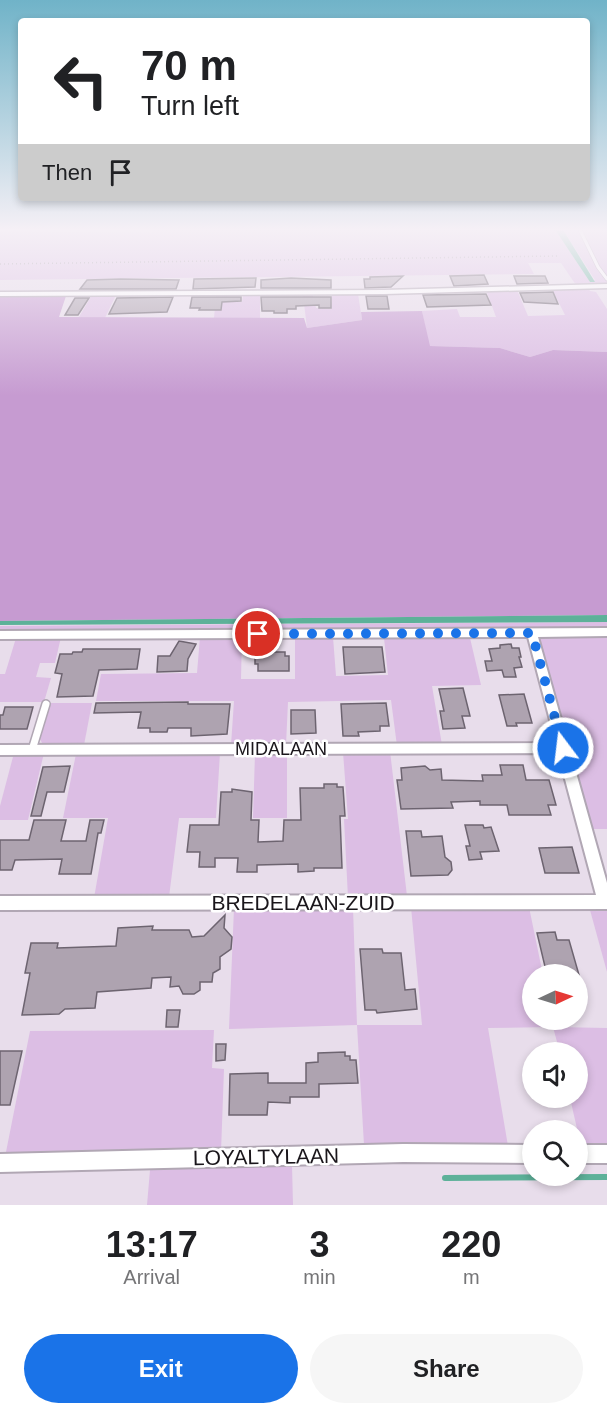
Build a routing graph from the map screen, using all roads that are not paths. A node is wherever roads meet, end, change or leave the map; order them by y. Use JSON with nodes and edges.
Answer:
{"nodes":[{"id":1,"x":607,"y":286,"type":"edge"},
{"id":2,"x":0,"y":294,"type":"edge"},
{"id":3,"x":607,"y":632,"type":"edge"},
{"id":4,"x":532,"y":633,"type":"junction"},
{"id":5,"x":0,"y":635,"type":"edge"},
{"id":6,"x":46,"y":704,"type":"dead end"},
{"id":7,"x":563,"y":748,"type":"junction"},
{"id":8,"x":0,"y":750,"type":"edge"},
{"id":9,"x":32,"y":750,"type":"junction"},
{"id":10,"x":0,"y":903,"type":"edge"},
{"id":11,"x":606,"y":903,"type":"edge"},
{"id":12,"x":522,"y":1154,"type":"edge"},
{"id":13,"x":588,"y":1154,"type":"edge"},
{"id":14,"x":607,"y":1154,"type":"edge"},
{"id":15,"x":0,"y":1163,"type":"edge"}],
"edges":[{"from":1,"to":2,"type":"street"},
{"from":3,"to":4,"type":"street"},
{"from":4,"to":5,"type":"street"},
{"from":4,"to":7,"type":"street"},
{"from":6,"to":9,"type":"lane"},
{"from":7,"to":9,"type":"street","name":"MIDALAAN"},
{"from":7,"to":11,"type":"street"},
{"from":8,"to":9,"type":"street","name":"MIDALAAN"},
{"from":10,"to":11,"type":"street","name":"BREDELAAN-ZUID"},
{"from":12,"to":15,"type":"street","name":"LOYALTYLAAN"},
{"from":13,"to":14,"type":"street"}]}
